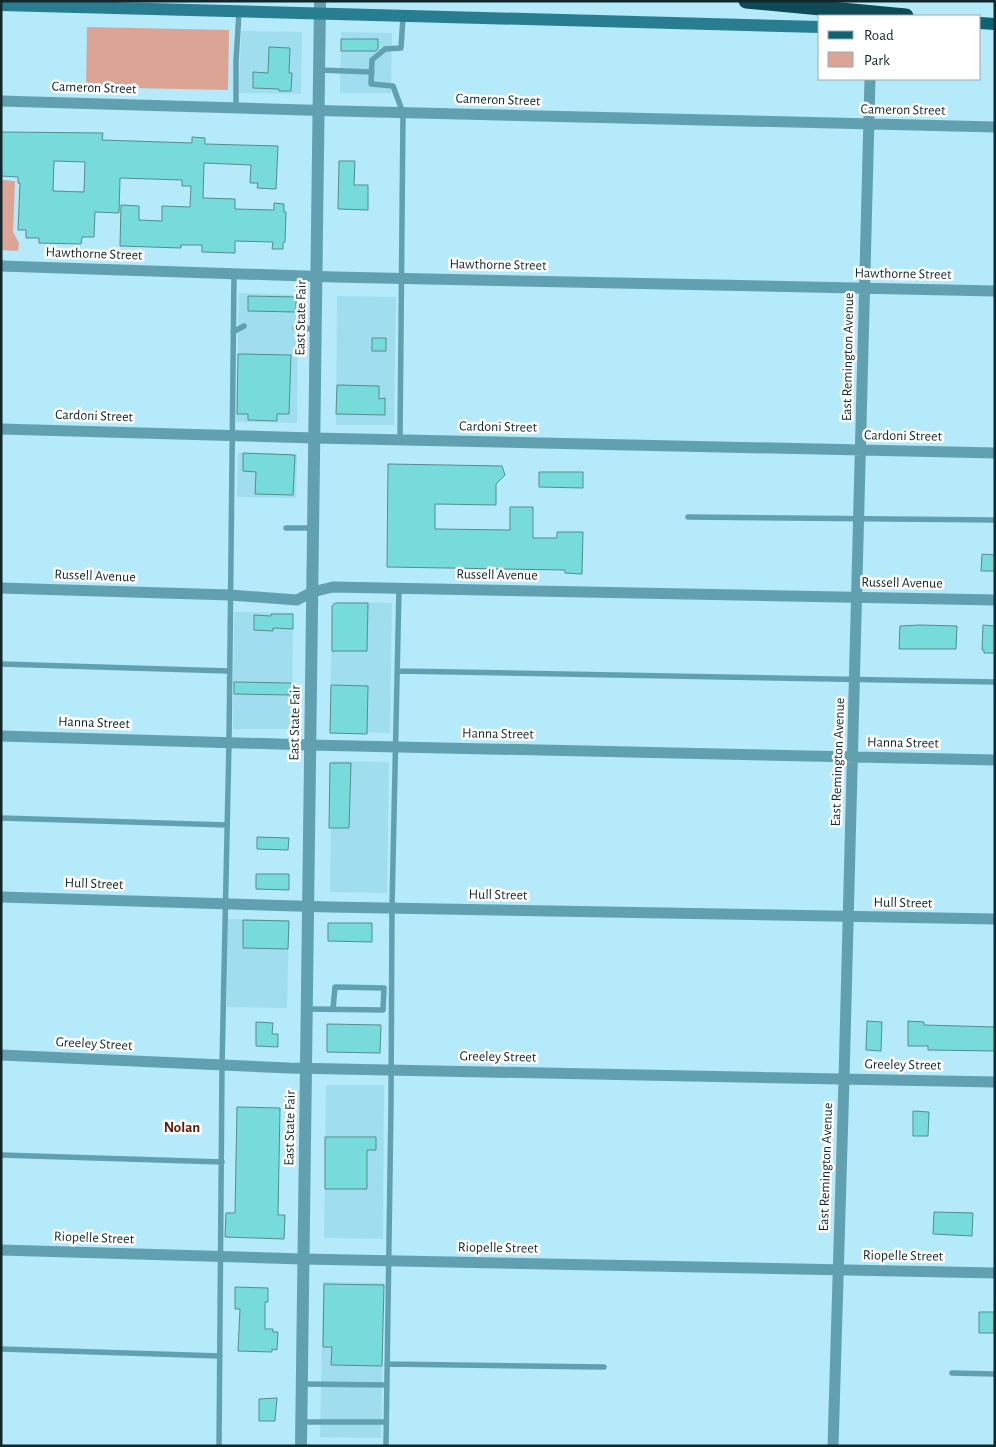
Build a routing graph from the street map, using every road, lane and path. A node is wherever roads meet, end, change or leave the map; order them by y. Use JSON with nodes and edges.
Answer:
{"nodes":[{"id":1,"x":320,"y":1,"type":"edge"},
{"id":2,"x":746,"y":1,"type":"edge"},
{"id":3,"x":1,"y":5,"type":"edge"},
{"id":4,"x":239,"y":12,"type":"junction"},
{"id":5,"x":319,"y":15,"type":"junction"},
{"id":6,"x":895,"y":15,"type":"edge"},
{"id":7,"x":403,"y":17,"type":"junction"},
{"id":8,"x":981,"y":23,"type":"edge"},
{"id":9,"x":995,"y":24,"type":"edge"},
{"id":10,"x":818,"y":28,"type":"edge"},
{"id":11,"x":319,"y":70,"type":"junction"},
{"id":12,"x":372,"y":72,"type":"junction"},
{"id":13,"x":870,"y":80,"type":"edge"},
{"id":14,"x":1,"y":101,"type":"edge"},
{"id":15,"x":236,"y":108,"type":"junction"},
{"id":16,"x":318,"y":110,"type":"junction"},
{"id":17,"x":403,"y":113,"type":"junction"},
{"id":18,"x":869,"y":125,"type":"junction"},
{"id":19,"x":995,"y":127,"type":"edge"},
{"id":20,"x":1,"y":266,"type":"edge"},
{"id":21,"x":234,"y":274,"type":"junction"},
{"id":22,"x":316,"y":276,"type":"junction"},
{"id":23,"x":401,"y":278,"type":"junction"},
{"id":24,"x":864,"y":288,"type":"junction"},
{"id":25,"x":995,"y":291,"type":"edge"},
{"id":26,"x":244,"y":326,"type":"dead end"},
{"id":27,"x":295,"y":328,"type":"dead end"},
{"id":28,"x":316,"y":329,"type":"junction"},
{"id":29,"x":233,"y":332,"type":"junction"},
{"id":30,"x":1,"y":428,"type":"edge"},
{"id":31,"x":231,"y":436,"type":"junction"},
{"id":32,"x":314,"y":438,"type":"junction"},
{"id":33,"x":400,"y":440,"type":"junction"},
{"id":34,"x":860,"y":450,"type":"junction"},
{"id":35,"x":995,"y":453,"type":"edge"},
{"id":36,"x":688,"y":516,"type":"dead end"},
{"id":37,"x":860,"y":517,"type":"junction"},
{"id":38,"x":995,"y":520,"type":"edge"},
{"id":39,"x":286,"y":528,"type":"dead end"},
{"id":40,"x":313,"y":528,"type":"junction"},
{"id":41,"x":1,"y":588,"type":"edge"},
{"id":42,"x":400,"y":588,"type":"junction"},
{"id":43,"x":312,"y":592,"type":"junction"},
{"id":44,"x":230,"y":595,"type":"junction"},
{"id":45,"x":858,"y":597,"type":"junction"},
{"id":46,"x":995,"y":600,"type":"edge"},
{"id":47,"x":1,"y":664,"type":"edge"},
{"id":48,"x":229,"y":671,"type":"junction"},
{"id":49,"x":398,"y":671,"type":"junction"},
{"id":50,"x":855,"y":679,"type":"junction"},
{"id":51,"x":995,"y":682,"type":"edge"},
{"id":52,"x":1,"y":736,"type":"edge"},
{"id":53,"x":229,"y":742,"type":"junction"},
{"id":54,"x":310,"y":745,"type":"junction"},
{"id":55,"x":396,"y":747,"type":"junction"},
{"id":56,"x":853,"y":756,"type":"junction"},
{"id":57,"x":995,"y":760,"type":"edge"},
{"id":58,"x":1,"y":818,"type":"edge"},
{"id":59,"x":227,"y":825,"type":"junction"},
{"id":60,"x":1,"y":896,"type":"edge"},
{"id":61,"x":226,"y":903,"type":"junction"},
{"id":62,"x":309,"y":906,"type":"junction"},
{"id":63,"x":392,"y":907,"type":"junction"},
{"id":64,"x":848,"y":918,"type":"junction"},
{"id":65,"x":995,"y":919,"type":"edge"},
{"id":66,"x":307,"y":1009,"type":"junction"},
{"id":67,"x":333,"y":1009,"type":"junction"},
{"id":68,"x":1,"y":1054,"type":"edge"},
{"id":69,"x":222,"y":1066,"type":"junction"},
{"id":70,"x":306,"y":1068,"type":"junction"},
{"id":71,"x":390,"y":1070,"type":"junction"},
{"id":72,"x":844,"y":1079,"type":"junction"},
{"id":73,"x":995,"y":1082,"type":"edge"},
{"id":74,"x":1,"y":1155,"type":"edge"},
{"id":75,"x":222,"y":1162,"type":"junction"},
{"id":76,"x":1,"y":1250,"type":"edge"},
{"id":77,"x":220,"y":1256,"type":"junction"},
{"id":78,"x":303,"y":1259,"type":"junction"},
{"id":79,"x":388,"y":1261,"type":"junction"},
{"id":80,"x":838,"y":1270,"type":"junction"},
{"id":81,"x":995,"y":1273,"type":"edge"},
{"id":82,"x":1,"y":1349,"type":"edge"},
{"id":83,"x":220,"y":1356,"type":"junction"},
{"id":84,"x":387,"y":1364,"type":"junction"},
{"id":85,"x":604,"y":1367,"type":"dead end"},
{"id":86,"x":952,"y":1374,"type":"dead end"},
{"id":87,"x":995,"y":1374,"type":"edge"},
{"id":88,"x":302,"y":1384,"type":"junction"},
{"id":89,"x":387,"y":1385,"type":"junction"},
{"id":90,"x":301,"y":1422,"type":"junction"},
{"id":91,"x":386,"y":1422,"type":"junction"},
{"id":92,"x":219,"y":1446,"type":"edge"},
{"id":93,"x":301,"y":1446,"type":"edge"},
{"id":94,"x":386,"y":1446,"type":"edge"},
{"id":95,"x":833,"y":1446,"type":"edge"}],
"edges":[{"from":1,"to":5,"type":"street","name":"East State Fair"},
{"from":2,"to":6,"type":"highway"},
{"from":3,"to":4,"type":"main road"},
{"from":4,"to":5,"type":"main road"},
{"from":4,"to":15,"type":"lane"},
{"from":5,"to":7,"type":"main road"},
{"from":5,"to":11,"type":"street","name":"East State Fair"},
{"from":7,"to":10,"type":"main road"},
{"from":7,"to":12,"type":"lane"},
{"from":8,"to":9,"type":"main road"},
{"from":11,"to":12,"type":"lane"},
{"from":11,"to":16,"type":"street","name":"East State Fair"},
{"from":12,"to":17,"type":"lane"},
{"from":13,"to":18,"type":"street","name":"East Remington Avenue"},
{"from":14,"to":15,"type":"street","name":"Cameron Street"},
{"from":15,"to":16,"type":"street","name":"Cameron Street"},
{"from":16,"to":17,"type":"street","name":"Cameron Street"},
{"from":16,"to":22,"type":"street","name":"East State Fair"},
{"from":17,"to":18,"type":"street","name":"Cameron Street"},
{"from":17,"to":23,"type":"lane"},
{"from":18,"to":19,"type":"street","name":"Cameron Street"},
{"from":18,"to":24,"type":"street","name":"East Remington Avenue"},
{"from":20,"to":21,"type":"street","name":"Hawthorne Street"},
{"from":21,"to":22,"type":"street","name":"Hawthorne Street"},
{"from":21,"to":29,"type":"lane"},
{"from":22,"to":23,"type":"street","name":"Hawthorne Street"},
{"from":22,"to":28,"type":"street","name":"East State Fair"},
{"from":23,"to":24,"type":"street","name":"Hawthorne Street"},
{"from":23,"to":33,"type":"lane"},
{"from":24,"to":25,"type":"street","name":"Hawthorne Street"},
{"from":24,"to":34,"type":"street","name":"East Remington Avenue"},
{"from":26,"to":29,"type":"lane"},
{"from":27,"to":28,"type":"lane"},
{"from":28,"to":32,"type":"street","name":"East State Fair"},
{"from":29,"to":31,"type":"lane"},
{"from":30,"to":31,"type":"street","name":"Cardoni Street"},
{"from":31,"to":32,"type":"street","name":"Cardoni Street"},
{"from":31,"to":44,"type":"lane"},
{"from":32,"to":33,"type":"street","name":"Cardoni Street"},
{"from":32,"to":40,"type":"street","name":"East State Fair"},
{"from":33,"to":34,"type":"street","name":"Cardoni Street"},
{"from":34,"to":35,"type":"street","name":"Cardoni Street"},
{"from":34,"to":37,"type":"street","name":"East Remington Avenue"},
{"from":36,"to":37,"type":"lane"},
{"from":37,"to":38,"type":"lane"},
{"from":37,"to":45,"type":"street","name":"East Remington Avenue"},
{"from":39,"to":40,"type":"lane"},
{"from":40,"to":43,"type":"street","name":"East State Fair"},
{"from":41,"to":44,"type":"street","name":"Russell Avenue"},
{"from":42,"to":43,"type":"street","name":"Russell Avenue"},
{"from":42,"to":45,"type":"street","name":"Russell Avenue"},
{"from":42,"to":49,"type":"lane"},
{"from":43,"to":44,"type":"street","name":"Russell Avenue"},
{"from":43,"to":54,"type":"street","name":"East State Fair"},
{"from":44,"to":48,"type":"lane"},
{"from":45,"to":46,"type":"street","name":"Russell Avenue"},
{"from":45,"to":50,"type":"street","name":"East Remington Avenue"},
{"from":47,"to":48,"type":"lane"},
{"from":48,"to":53,"type":"lane"},
{"from":49,"to":50,"type":"lane"},
{"from":49,"to":55,"type":"lane"},
{"from":50,"to":51,"type":"lane"},
{"from":50,"to":56,"type":"street","name":"East Remington Avenue"},
{"from":52,"to":53,"type":"street","name":"Hanna Street"},
{"from":53,"to":54,"type":"street","name":"Hanna Street"},
{"from":53,"to":59,"type":"lane"},
{"from":54,"to":55,"type":"street","name":"Hanna Street"},
{"from":54,"to":62,"type":"street","name":"East State Fair"},
{"from":55,"to":56,"type":"street","name":"Hanna Street"},
{"from":55,"to":63,"type":"lane"},
{"from":56,"to":57,"type":"street","name":"Hanna Street"},
{"from":56,"to":64,"type":"street","name":"East Remington Avenue"},
{"from":58,"to":59,"type":"lane"},
{"from":59,"to":61,"type":"lane"},
{"from":60,"to":61,"type":"street","name":"Hull Street"},
{"from":61,"to":62,"type":"street","name":"Hull Street"},
{"from":61,"to":69,"type":"lane"},
{"from":62,"to":63,"type":"street","name":"Hull Street"},
{"from":62,"to":66,"type":"street","name":"East State Fair"},
{"from":63,"to":64,"type":"street","name":"Hull Street"},
{"from":63,"to":71,"type":"lane"},
{"from":64,"to":65,"type":"street","name":"Hull Street"},
{"from":64,"to":72,"type":"street","name":"East Remington Avenue"},
{"from":66,"to":67,"type":"lane"},
{"from":66,"to":70,"type":"street","name":"East State Fair"},
{"from":67,"to":67,"type":"lane"},
{"from":68,"to":69,"type":"street","name":"Greeley Street"},
{"from":69,"to":70,"type":"street","name":"Greeley Street"},
{"from":69,"to":75,"type":"lane"},
{"from":70,"to":71,"type":"street","name":"Greeley Street"},
{"from":70,"to":78,"type":"street","name":"East State Fair"},
{"from":71,"to":72,"type":"street","name":"Greeley Street"},
{"from":71,"to":79,"type":"lane"},
{"from":72,"to":73,"type":"street","name":"Greeley Street"},
{"from":72,"to":80,"type":"street","name":"East Remington Avenue"},
{"from":74,"to":75,"type":"lane"},
{"from":75,"to":77,"type":"lane"},
{"from":76,"to":77,"type":"street","name":"Riopelle Street"},
{"from":77,"to":78,"type":"street","name":"Riopelle Street"},
{"from":77,"to":83,"type":"lane"},
{"from":78,"to":79,"type":"street","name":"Riopelle Street"},
{"from":78,"to":88,"type":"street","name":"East State Fair"},
{"from":79,"to":80,"type":"street","name":"Riopelle Street"},
{"from":79,"to":84,"type":"lane"},
{"from":80,"to":81,"type":"street","name":"Riopelle Street"},
{"from":80,"to":95,"type":"street","name":"East Remington Avenue"},
{"from":82,"to":83,"type":"lane"},
{"from":83,"to":92,"type":"lane"},
{"from":84,"to":85,"type":"lane"},
{"from":84,"to":89,"type":"lane"},
{"from":86,"to":87,"type":"lane"},
{"from":88,"to":89,"type":"lane"},
{"from":88,"to":90,"type":"street","name":"East State Fair"},
{"from":89,"to":91,"type":"lane"},
{"from":90,"to":91,"type":"lane"},
{"from":90,"to":93,"type":"street","name":"East State Fair"},
{"from":91,"to":94,"type":"lane"}]}
